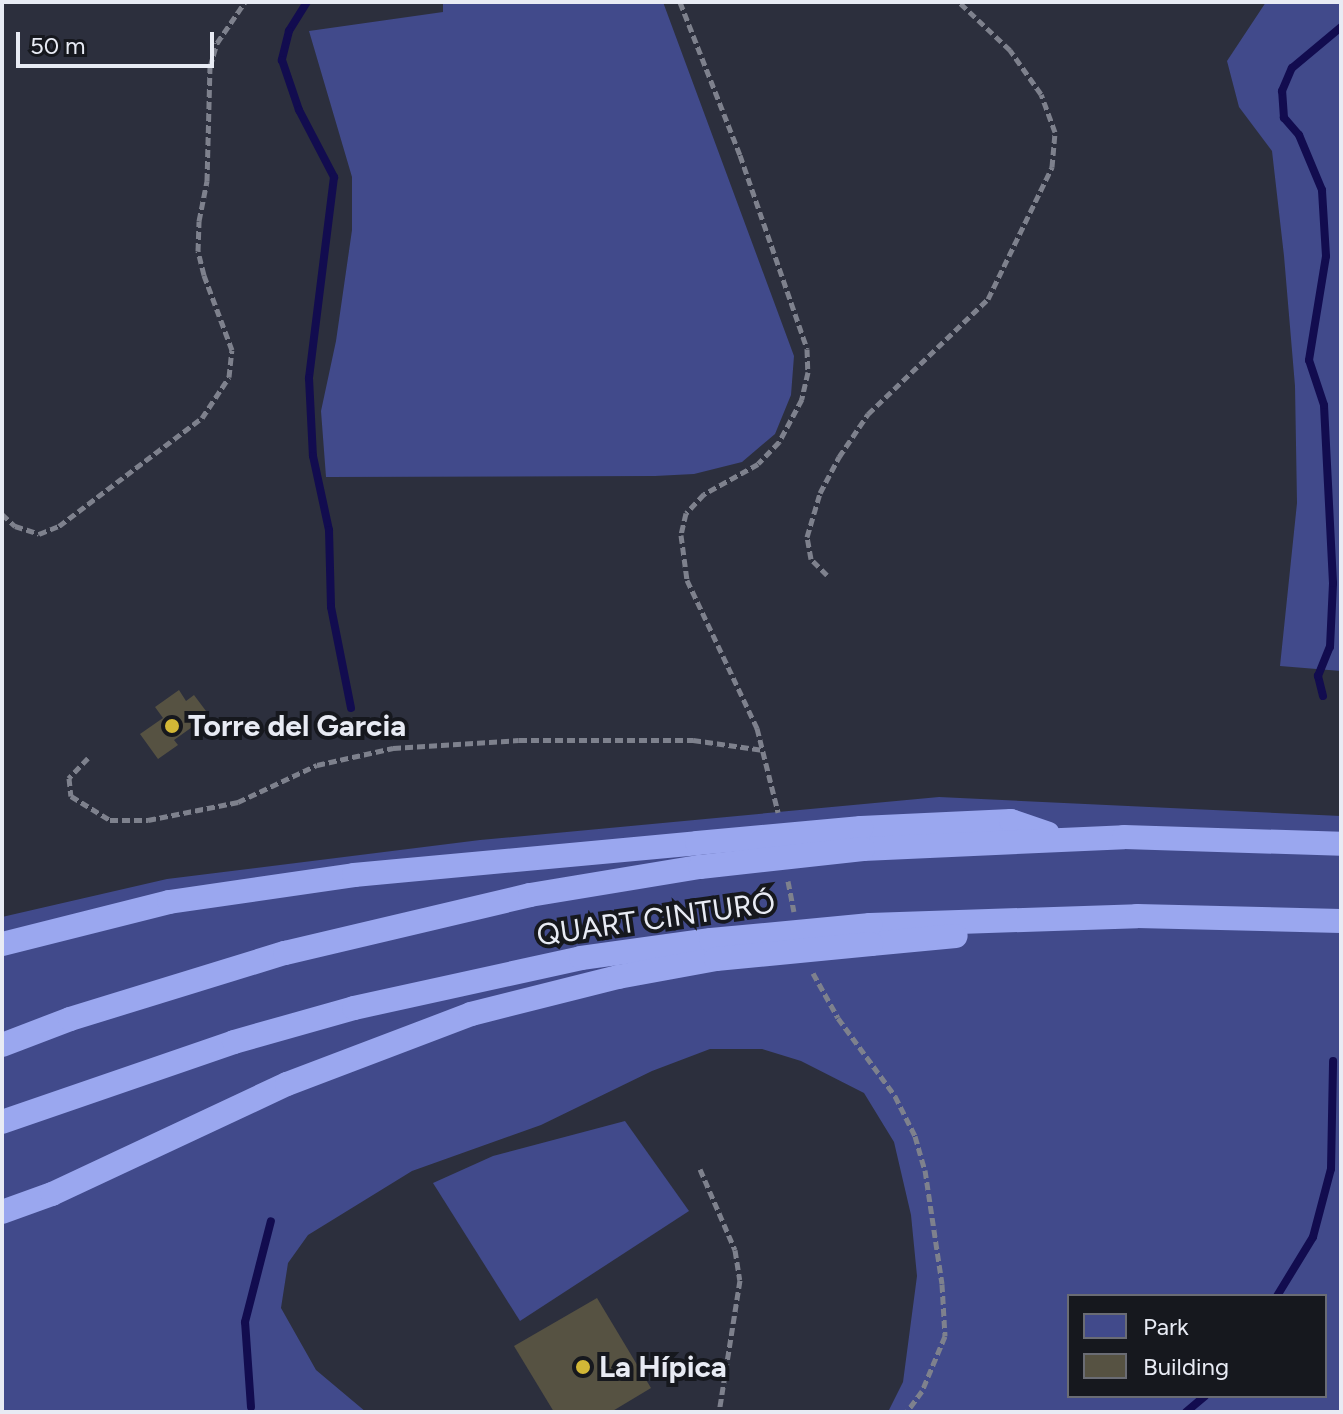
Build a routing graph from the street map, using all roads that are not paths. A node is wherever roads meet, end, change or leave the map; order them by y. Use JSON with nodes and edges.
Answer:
{"nodes":[{"id":1,"x":1341,"y":844,"type":"edge"},
{"id":2,"x":698,"y":855,"type":"junction"},
{"id":3,"x":1341,"y":921,"type":"edge"},
{"id":4,"x":2,"y":944,"type":"edge"},
{"id":5,"x":713,"y":950,"type":"junction"},
{"id":6,"x":2,"y":1045,"type":"edge"},
{"id":7,"x":2,"y":1122,"type":"edge"},
{"id":8,"x":2,"y":1212,"type":"edge"}],
"edges":[{"from":1,"to":2,"type":"highway","name":"QUART CINTURÓ","bridge":true},
{"from":2,"to":4,"type":"highway"},
{"from":2,"to":6,"type":"highway","name":"QUART CINTURÓ"},
{"from":3,"to":5,"type":"highway","name":"QUART CINTURÓ","bridge":true},
{"from":5,"to":7,"type":"highway","name":"QUART CINTURÓ"},
{"from":5,"to":8,"type":"highway"}]}
